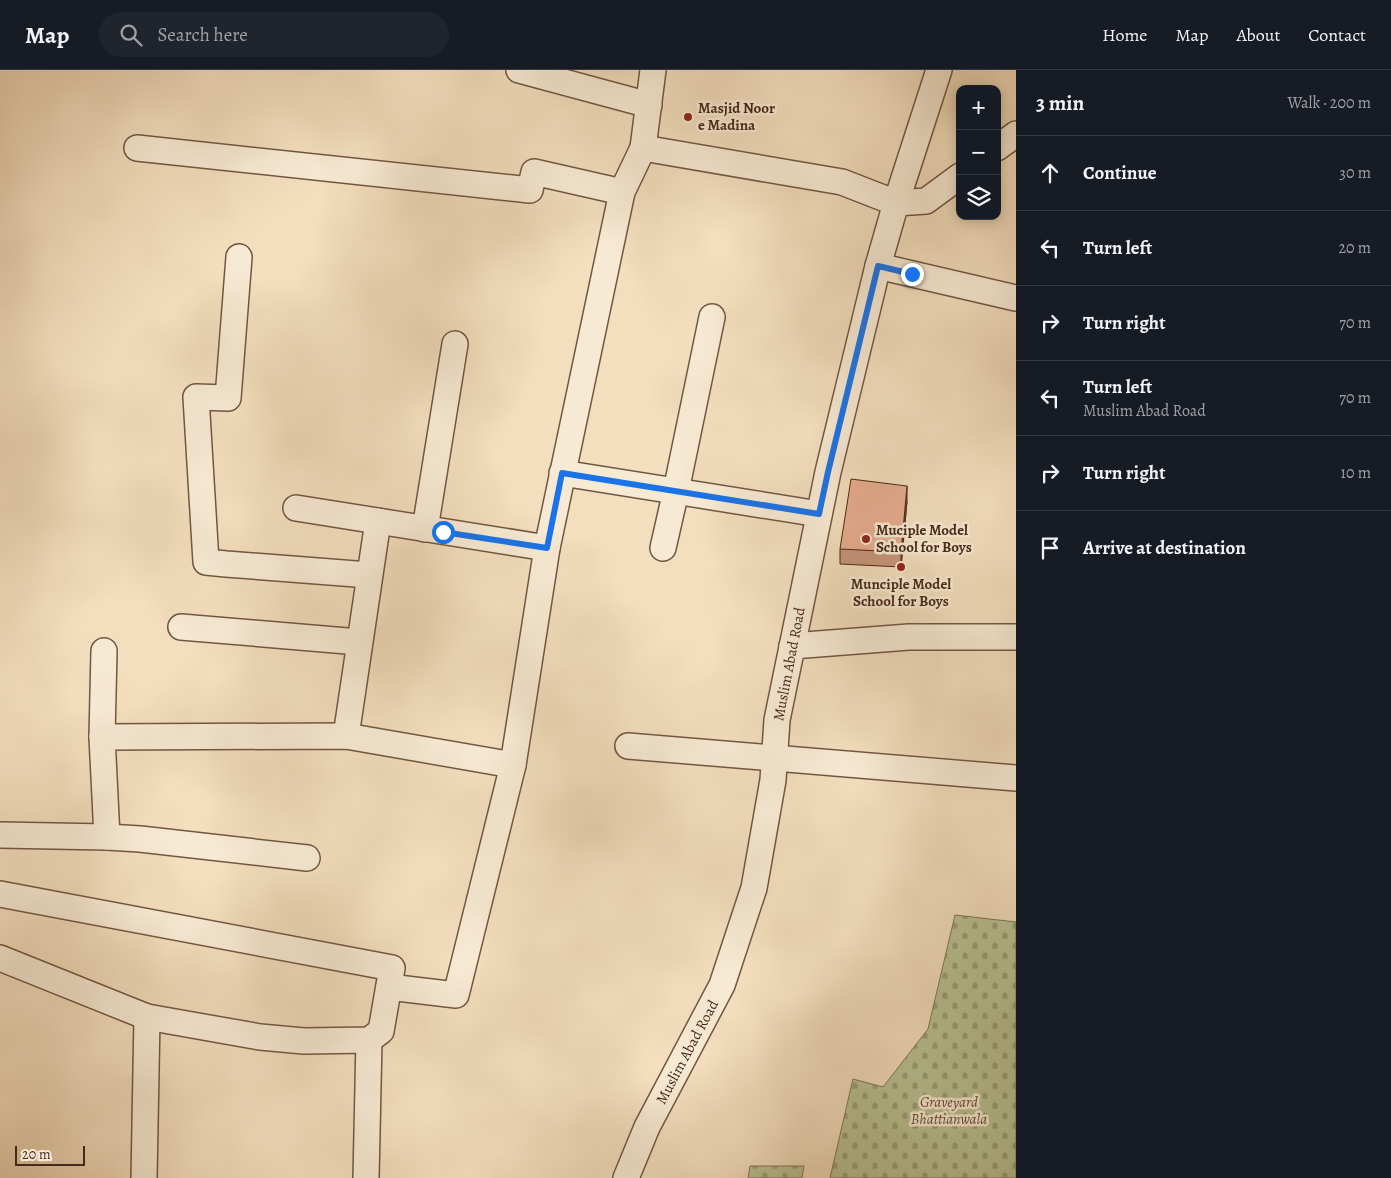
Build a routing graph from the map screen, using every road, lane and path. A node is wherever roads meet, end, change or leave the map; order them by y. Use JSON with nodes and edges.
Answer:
{"nodes":[{"id":1,"x":519,"y":70,"type":"edge"},
{"id":2,"x":653,"y":70,"type":"edge"},
{"id":3,"x":939,"y":70,"type":"edge"},
{"id":4,"x":649,"y":105,"type":"junction"},
{"id":5,"x":1016,"y":134,"type":"edge"},
{"id":6,"x":1001,"y":145,"type":"edge"},
{"id":7,"x":137,"y":148,"type":"dead end"},
{"id":8,"x":643,"y":148,"type":"junction"},
{"id":9,"x":956,"y":179,"type":"edge"},
{"id":10,"x":622,"y":192,"type":"junction"},
{"id":11,"x":896,"y":203,"type":"junction"},
{"id":12,"x":239,"y":257,"type":"dead end"},
{"id":13,"x":878,"y":266,"type":"junction"},
{"id":14,"x":1016,"y":298,"type":"edge"},
{"id":15,"x":712,"y":317,"type":"dead end"},
{"id":16,"x":455,"y":344,"type":"dead end"},
{"id":17,"x":562,"y":473,"type":"junction"},
{"id":18,"x":676,"y":491,"type":"junction"},
{"id":19,"x":296,"y":508,"type":"dead end"},
{"id":20,"x":819,"y":514,"type":"junction"},
{"id":21,"x":378,"y":521,"type":"junction"},
{"id":22,"x":425,"y":529,"type":"junction"},
{"id":23,"x":547,"y":548,"type":"junction"},
{"id":24,"x":663,"y":548,"type":"dead end"},
{"id":25,"x":369,"y":575,"type":"junction"},
{"id":26,"x":181,"y":627,"type":"dead end"},
{"id":27,"x":1016,"y":637,"type":"edge"},
{"id":28,"x":359,"y":642,"type":"junction"},
{"id":29,"x":792,"y":646,"type":"junction"},
{"id":30,"x":104,"y":651,"type":"dead end"},
{"id":31,"x":102,"y":736,"type":"junction"},
{"id":32,"x":346,"y":736,"type":"junction"},
{"id":33,"x":628,"y":746,"type":"dead end"},
{"id":34,"x":774,"y":758,"type":"junction"},
{"id":35,"x":513,"y":766,"type":"junction"},
{"id":36,"x":1016,"y":778,"type":"edge"},
{"id":37,"x":0,"y":835,"type":"edge"},
{"id":38,"x":107,"y":837,"type":"junction"},
{"id":39,"x":307,"y":858,"type":"dead end"},
{"id":40,"x":0,"y":894,"type":"edge"},
{"id":41,"x":0,"y":958,"type":"edge"},
{"id":42,"x":389,"y":987,"type":"junction"},
{"id":43,"x":147,"y":1017,"type":"junction"},
{"id":44,"x":369,"y":1040,"type":"junction"},
{"id":45,"x":144,"y":1178,"type":"edge"},
{"id":46,"x":366,"y":1178,"type":"edge"},
{"id":47,"x":626,"y":1178,"type":"edge"}],
"edges":[{"from":1,"to":4,"type":"street"},
{"from":2,"to":4,"type":"street"},
{"from":3,"to":11,"type":"street","name":"Muslim Abad Road"},
{"from":4,"to":8,"type":"street"},
{"from":5,"to":6,"type":"street"},
{"from":7,"to":10,"type":"street"},
{"from":8,"to":10,"type":"street"},
{"from":8,"to":11,"type":"street"},
{"from":9,"to":11,"type":"street"},
{"from":10,"to":17,"type":"street"},
{"from":11,"to":13,"type":"street","name":"Muslim Abad Road"},
{"from":12,"to":25,"type":"street"},
{"from":13,"to":14,"type":"street"},
{"from":13,"to":20,"type":"street","name":"Muslim Abad Road"},
{"from":15,"to":18,"type":"street"},
{"from":16,"to":22,"type":"street"},
{"from":17,"to":18,"type":"street"},
{"from":17,"to":23,"type":"street"},
{"from":18,"to":20,"type":"street"},
{"from":18,"to":24,"type":"street"},
{"from":19,"to":21,"type":"street"},
{"from":20,"to":29,"type":"street","name":"Muslim Abad Road"},
{"from":21,"to":22,"type":"street"},
{"from":21,"to":25,"type":"street"},
{"from":22,"to":23,"type":"street"},
{"from":23,"to":35,"type":"street"},
{"from":25,"to":28,"type":"street"},
{"from":26,"to":28,"type":"street"},
{"from":27,"to":29,"type":"street"},
{"from":28,"to":32,"type":"street"},
{"from":29,"to":34,"type":"street","name":"Muslim Abad Road"},
{"from":30,"to":31,"type":"street"},
{"from":31,"to":32,"type":"street"},
{"from":31,"to":38,"type":"street"},
{"from":32,"to":35,"type":"street"},
{"from":33,"to":34,"type":"street"},
{"from":34,"to":36,"type":"street"},
{"from":34,"to":47,"type":"street","name":"Muslim Abad Road"},
{"from":35,"to":42,"type":"street"},
{"from":37,"to":38,"type":"street"},
{"from":38,"to":39,"type":"street"},
{"from":40,"to":42,"type":"street"},
{"from":41,"to":43,"type":"street"},
{"from":42,"to":44,"type":"street"},
{"from":43,"to":44,"type":"street"},
{"from":43,"to":45,"type":"street"},
{"from":44,"to":46,"type":"street"}]}
